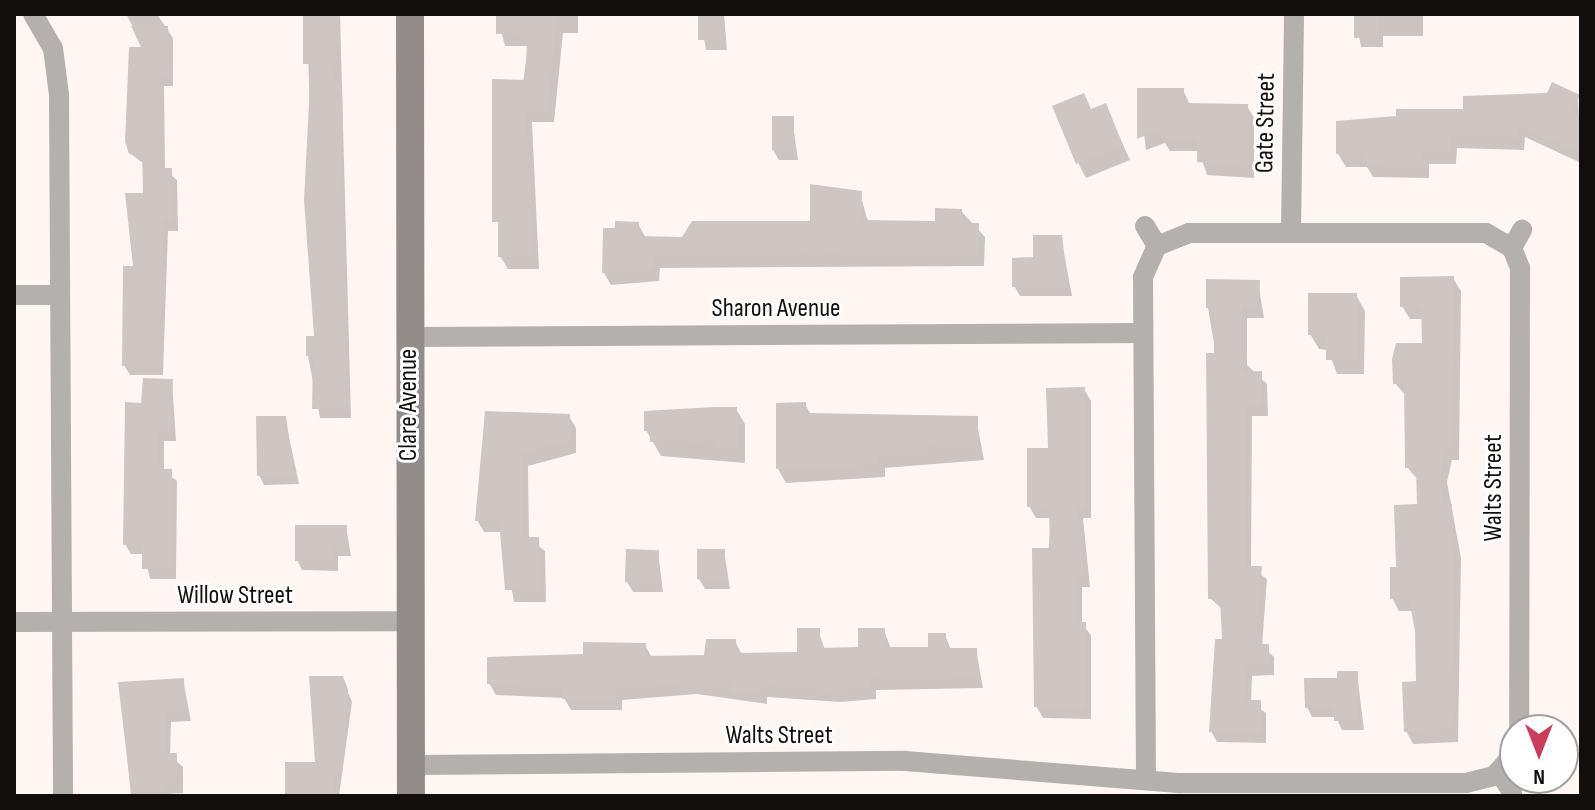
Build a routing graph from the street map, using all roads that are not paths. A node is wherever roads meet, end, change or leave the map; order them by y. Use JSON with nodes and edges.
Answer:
{"nodes":[{"id":1,"x":410,"y":14,"type":"edge"},
{"id":2,"x":1294,"y":14,"type":"edge"},
{"id":3,"x":36,"y":17,"type":"edge"},
{"id":4,"x":1145,"y":226,"type":"dead end"},
{"id":5,"x":1522,"y":230,"type":"dead end"},
{"id":6,"x":1291,"y":233,"type":"junction"},
{"id":7,"x":1157,"y":246,"type":"junction"},
{"id":8,"x":1512,"y":248,"type":"junction"},
{"id":9,"x":14,"y":295,"type":"edge"},
{"id":10,"x":58,"y":295,"type":"junction"},
{"id":11,"x":1143,"y":333,"type":"junction"},
{"id":12,"x":409,"y":337,"type":"junction"},
{"id":13,"x":409,"y":621,"type":"junction"},
{"id":14,"x":14,"y":622,"type":"edge"},
{"id":15,"x":61,"y":622,"type":"junction"},
{"id":16,"x":1519,"y":714,"type":"edge"},
{"id":17,"x":411,"y":765,"type":"junction"},
{"id":18,"x":1499,"y":772,"type":"edge"},
{"id":19,"x":1146,"y":780,"type":"junction"},
{"id":20,"x":63,"y":796,"type":"edge"},
{"id":21,"x":411,"y":796,"type":"edge"}],
"edges":[{"from":1,"to":12,"type":"street","name":"Clare Avenue"},
{"from":2,"to":6,"type":"street","name":"Gate Street"},
{"from":3,"to":10,"type":"street"},
{"from":4,"to":7,"type":"street"},
{"from":5,"to":8,"type":"street"},
{"from":6,"to":7,"type":"street"},
{"from":6,"to":8,"type":"street"},
{"from":7,"to":11,"type":"street"},
{"from":8,"to":16,"type":"street","name":"Walts Street"},
{"from":9,"to":10,"type":"street"},
{"from":10,"to":15,"type":"street"},
{"from":11,"to":12,"type":"street","name":"Sharon Avenue"},
{"from":11,"to":19,"type":"street"},
{"from":12,"to":13,"type":"street","name":"Clare Avenue"},
{"from":13,"to":15,"type":"street","name":"Willow Street"},
{"from":13,"to":17,"type":"street","name":"Clare Avenue"},
{"from":14,"to":15,"type":"street","name":"Willow Street"},
{"from":15,"to":20,"type":"street"},
{"from":17,"to":19,"type":"street","name":"Walts Street"},
{"from":17,"to":21,"type":"street","name":"Clare Avenue"},
{"from":18,"to":19,"type":"street","name":"Walts Street"}]}
